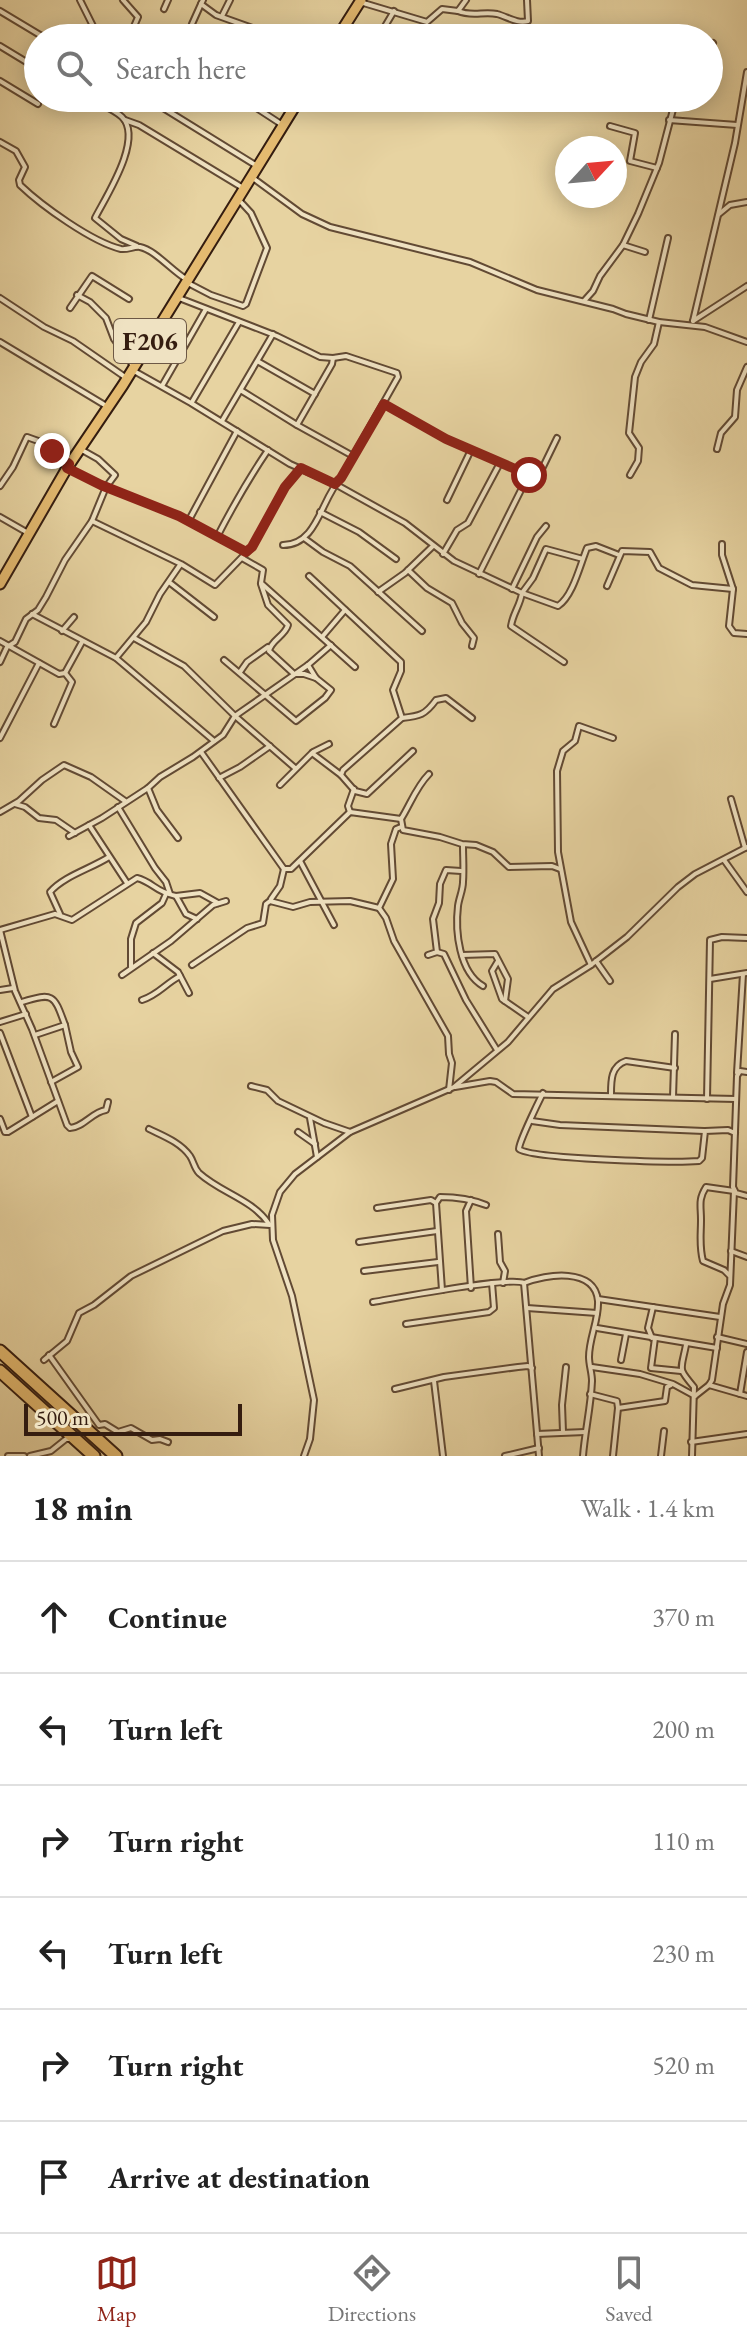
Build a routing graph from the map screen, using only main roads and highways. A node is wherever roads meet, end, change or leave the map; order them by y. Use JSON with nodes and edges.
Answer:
{"nodes":[{"id":1,"x":359,"y":1,"type":"edge"},
{"id":2,"x":345,"y":24,"type":"edge"},
{"id":3,"x":291,"y":112,"type":"edge"},
{"id":4,"x":0,"y":584,"type":"edge"},
{"id":5,"x":0,"y":1351,"type":"edge"},
{"id":6,"x":0,"y":1371,"type":"edge"},
{"id":7,"x":93,"y":1456,"type":"edge"},
{"id":8,"x":116,"y":1456,"type":"edge"}],
"edges":[{"from":1,"to":2,"type":"main road"},
{"from":3,"to":4,"type":"main road","number":"F206"},
{"from":5,"to":8,"type":"highway"},
{"from":6,"to":7,"type":"highway"}]}
